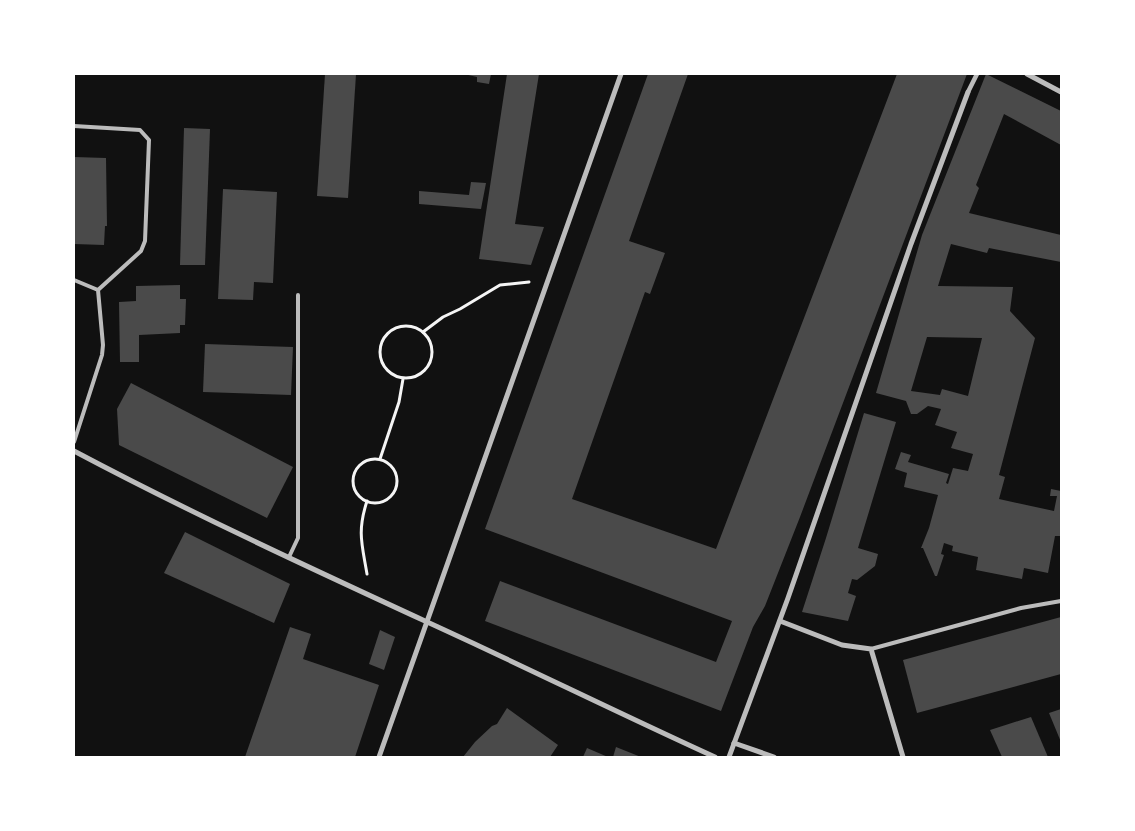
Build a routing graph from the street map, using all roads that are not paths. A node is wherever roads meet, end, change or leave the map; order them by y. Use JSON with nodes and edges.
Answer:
{"nodes":[{"id":1,"x":621,"y":74,"type":"edge"},
{"id":2,"x":977,"y":74,"type":"edge"},
{"id":3,"x":1027,"y":74,"type":"edge"},
{"id":4,"x":968,"y":92,"type":"joint"},
{"id":5,"x":1061,"y":92,"type":"edge"},
{"id":6,"x":74,"y":126,"type":"edge"},
{"id":7,"x":74,"y":280,"type":"edge"},
{"id":8,"x":98,"y":290,"type":"junction"},
{"id":9,"x":298,"y":296,"type":"dead end"},
{"id":10,"x":74,"y":442,"type":"edge"},
{"id":11,"x":74,"y":451,"type":"edge"},
{"id":12,"x":289,"y":557,"type":"junction"},
{"id":13,"x":1061,"y":601,"type":"edge"},
{"id":14,"x":780,"y":620,"type":"junction"},
{"id":15,"x":427,"y":623,"type":"junction"},
{"id":16,"x":872,"y":648,"type":"junction"},
{"id":17,"x":734,"y":743,"type":"junction"},
{"id":18,"x":379,"y":757,"type":"edge"},
{"id":19,"x":715,"y":757,"type":"edge"},
{"id":20,"x":729,"y":757,"type":"edge"},
{"id":21,"x":774,"y":757,"type":"edge"},
{"id":22,"x":903,"y":757,"type":"edge"}],
"edges":[{"from":1,"to":15,"type":"street"},
{"from":2,"to":4,"type":"street"},
{"from":3,"to":5,"type":"street"},
{"from":4,"to":14,"type":"street"},
{"from":6,"to":8,"type":"lane"},
{"from":7,"to":8,"type":"lane"},
{"from":8,"to":10,"type":"lane"},
{"from":9,"to":12,"type":"lane"},
{"from":11,"to":12,"type":"street"},
{"from":12,"to":15,"type":"street"},
{"from":13,"to":16,"type":"lane"},
{"from":14,"to":16,"type":"street"},
{"from":14,"to":17,"type":"street"},
{"from":15,"to":18,"type":"street"},
{"from":15,"to":19,"type":"street"},
{"from":16,"to":22,"type":"street"},
{"from":17,"to":20,"type":"street"},
{"from":17,"to":21,"type":"street"}]}
